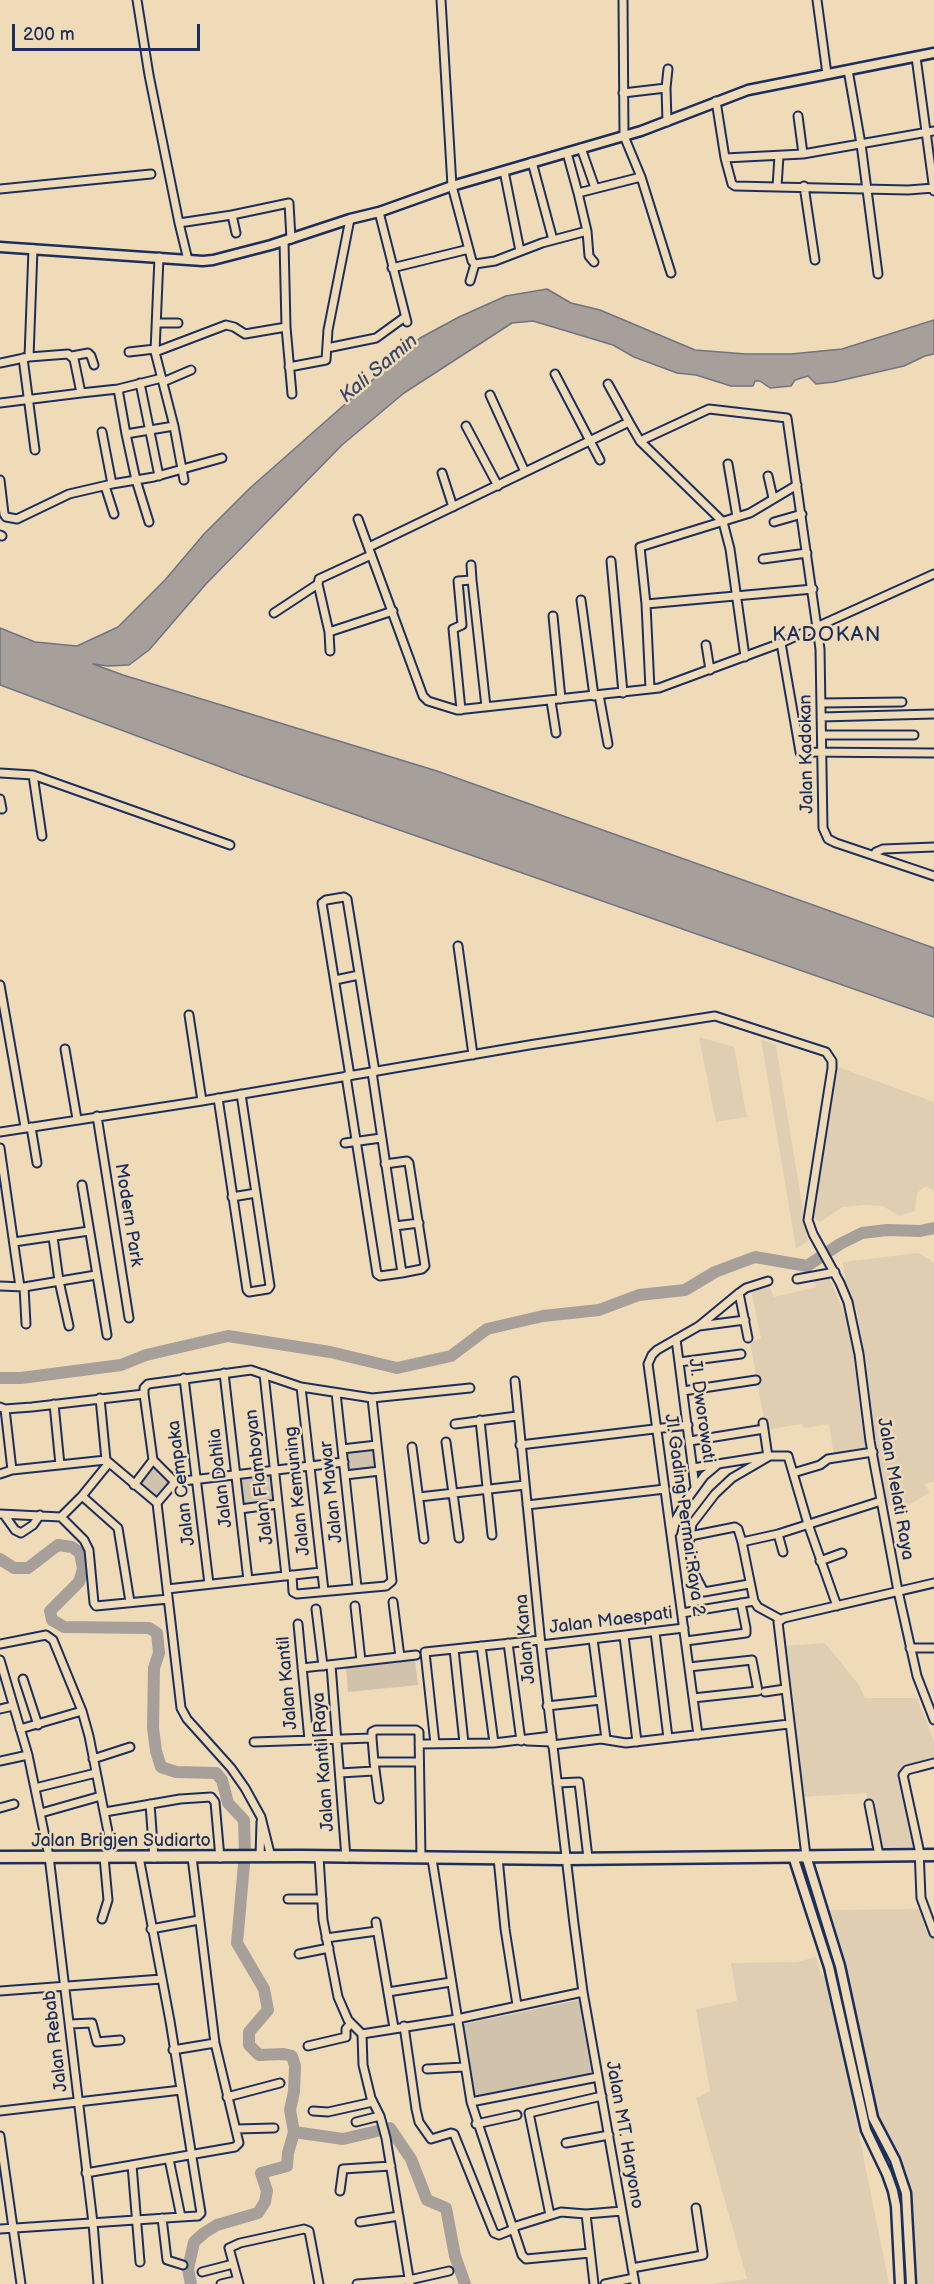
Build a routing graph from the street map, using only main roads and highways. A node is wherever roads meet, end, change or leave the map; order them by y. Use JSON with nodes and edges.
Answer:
{"nodes":[{"id":1,"x":934,"y":1855,"type":"edge"},
{"id":2,"x":0,"y":1857,"type":"edge"}],
"edges":[{"from":1,"to":2,"type":"main road","name":"Jalan Brigjen Sudiarto"}]}
